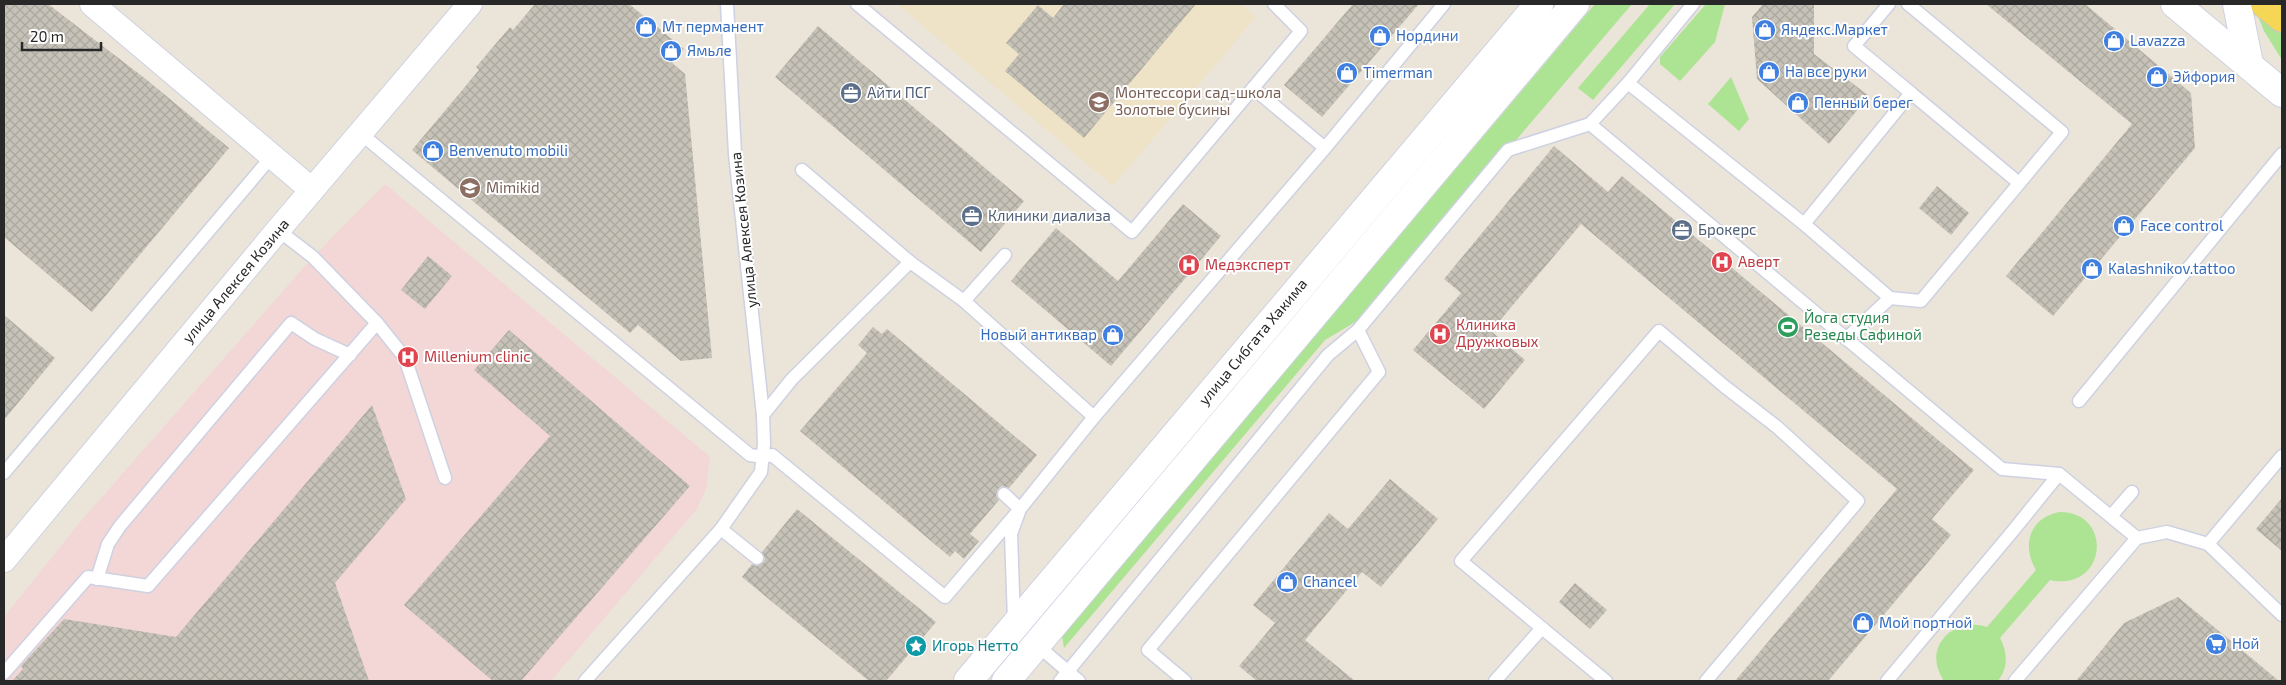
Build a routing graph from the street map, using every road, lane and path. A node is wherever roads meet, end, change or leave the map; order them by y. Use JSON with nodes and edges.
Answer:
{"nodes":[{"id":1,"x":92,"y":4,"type":"edge"},
{"id":2,"x":470,"y":4,"type":"edge"},
{"id":3,"x":727,"y":4,"type":"edge"},
{"id":4,"x":857,"y":4,"type":"edge"},
{"id":5,"x":1274,"y":4,"type":"edge"},
{"id":6,"x":1444,"y":4,"type":"edge"},
{"id":7,"x":1539,"y":4,"type":"edge"},
{"id":8,"x":1575,"y":4,"type":"edge"},
{"id":9,"x":1693,"y":4,"type":"edge"},
{"id":10,"x":1889,"y":4,"type":"edge"},
{"id":11,"x":1908,"y":4,"type":"edge"},
{"id":12,"x":2175,"y":4,"type":"edge"},
{"id":13,"x":2237,"y":4,"type":"edge"},
{"id":14,"x":2265,"y":4,"type":"edge"},
{"id":15,"x":2282,"y":18,"type":"edge"},
{"id":16,"x":2248,"y":64,"type":"junction"},
{"id":17,"x":1628,"y":83,"type":"junction"},
{"id":18,"x":1254,"y":88,"type":"junction"},
{"id":19,"x":1912,"y":93,"type":"junction"},
{"id":20,"x":2282,"y":93,"type":"edge"},
{"id":21,"x":1590,"y":124,"type":"junction"},
{"id":22,"x":360,"y":133,"type":"junction"},
{"id":23,"x":1324,"y":148,"type":"junction"},
{"id":24,"x":2282,"y":154,"type":"edge"},
{"id":25,"x":272,"y":156,"type":"junction"},
{"id":26,"x":802,"y":170,"type":"dead end"},
{"id":27,"x":2019,"y":183,"type":"junction"},
{"id":28,"x":312,"y":190,"type":"junction"},
{"id":29,"x":1804,"y":224,"type":"junction"},
{"id":30,"x":278,"y":230,"type":"junction"},
{"id":31,"x":1005,"y":256,"type":"dead end"},
{"id":32,"x":910,"y":262,"type":"junction"},
{"id":33,"x":1890,"y":298,"type":"junction"},
{"id":34,"x":964,"y":301,"type":"junction"},
{"id":35,"x":377,"y":323,"type":"junction"},
{"id":36,"x":1358,"y":330,"type":"junction"},
{"id":37,"x":1846,"y":339,"type":"junction"},
{"id":38,"x":350,"y":355,"type":"junction"},
{"id":39,"x":2079,"y":401,"type":"dead end"},
{"id":40,"x":763,"y":414,"type":"junction"},
{"id":41,"x":1094,"y":417,"type":"junction"},
{"id":42,"x":2282,"y":456,"type":"edge"},
{"id":43,"x":764,"y":457,"type":"junction"},
{"id":44,"x":4,"y":473,"type":"edge"},
{"id":45,"x":2058,"y":474,"type":"junction"},
{"id":46,"x":445,"y":478,"type":"dead end"},
{"id":47,"x":2132,"y":492,"type":"dead end"},
{"id":48,"x":1004,"y":494,"type":"dead end"},
{"id":49,"x":1020,"y":509,"type":"junction"},
{"id":50,"x":2111,"y":516,"type":"junction"},
{"id":51,"x":721,"y":529,"type":"junction"},
{"id":52,"x":2137,"y":538,"type":"junction"},
{"id":53,"x":2208,"y":544,"type":"junction"},
{"id":54,"x":6,"y":555,"type":"edge"},
{"id":55,"x":757,"y":558,"type":"dead end"},
{"id":56,"x":97,"y":579,"type":"junction"},
{"id":57,"x":2282,"y":615,"type":"edge"},
{"id":58,"x":1014,"y":626,"type":"junction"},
{"id":59,"x":1542,"y":628,"type":"junction"},
{"id":60,"x":1037,"y":645,"type":"junction"},
{"id":61,"x":4,"y":673,"type":"edge"},
{"id":62,"x":1064,"y":676,"type":"edge"},
{"id":63,"x":590,"y":680,"type":"edge"},
{"id":64,"x":968,"y":681,"type":"edge"},
{"id":65,"x":1006,"y":681,"type":"edge"},
{"id":66,"x":1079,"y":681,"type":"edge"},
{"id":67,"x":1185,"y":681,"type":"edge"},
{"id":68,"x":1495,"y":681,"type":"edge"},
{"id":69,"x":1606,"y":681,"type":"edge"},
{"id":70,"x":1706,"y":681,"type":"edge"},
{"id":71,"x":1887,"y":681,"type":"edge"},
{"id":72,"x":2015,"y":681,"type":"edge"}],
"edges":[{"from":1,"to":25,"type":"street"},
{"from":2,"to":22,"type":"street","name":"улица Алексея Козина"},
{"from":3,"to":40,"type":"lane","name":"улица Алексея Козина"},
{"from":4,"to":18,"type":"lane"},
{"from":5,"to":18,"type":"lane"},
{"from":6,"to":23,"type":"lane"},
{"from":7,"to":58,"type":"main road","name":"улица Сибгата Хакима"},
{"from":8,"to":60,"type":"main road","name":"улица Сибгата Хакима"},
{"from":9,"to":17,"type":"lane"},
{"from":10,"to":19,"type":"lane"},
{"from":11,"to":27,"type":"lane"},
{"from":12,"to":16,"type":"main road"},
{"from":13,"to":16,"type":"main road"},
{"from":14,"to":15,"type":"main road"},
{"from":16,"to":20,"type":"main road"},
{"from":17,"to":21,"type":"lane"},
{"from":17,"to":29,"type":"lane"},
{"from":18,"to":23,"type":"lane"},
{"from":19,"to":27,"type":"lane"},
{"from":19,"to":29,"type":"lane"},
{"from":21,"to":36,"type":"lane"},
{"from":21,"to":37,"type":"lane"},
{"from":22,"to":28,"type":"street","name":"улица Алексея Козина"},
{"from":22,"to":43,"type":"lane"},
{"from":23,"to":41,"type":"lane"},
{"from":24,"to":39,"type":"lane"},
{"from":25,"to":28,"type":"street"},
{"from":25,"to":44,"type":"lane"},
{"from":26,"to":32,"type":"lane"},
{"from":27,"to":33,"type":"lane"},
{"from":28,"to":30,"type":"street","name":"улица Алексея Козина"},
{"from":29,"to":33,"type":"lane"},
{"from":30,"to":35,"type":"lane"},
{"from":30,"to":54,"type":"street","name":"улица Алексея Козина"},
{"from":31,"to":34,"type":"lane"},
{"from":32,"to":34,"type":"lane"},
{"from":32,"to":40,"type":"lane"},
{"from":33,"to":37,"type":"lane"},
{"from":34,"to":41,"type":"lane"},
{"from":35,"to":38,"type":"lane"},
{"from":35,"to":46,"type":"lane"},
{"from":36,"to":62,"type":"lane"},
{"from":36,"to":67,"type":"lane"},
{"from":37,"to":45,"type":"lane"},
{"from":38,"to":56,"type":"lane"},
{"from":38,"to":56,"type":"lane"},
{"from":40,"to":43,"type":"lane","name":"улица Алексея Козина"},
{"from":41,"to":49,"type":"lane"},
{"from":42,"to":53,"type":"lane"},
{"from":43,"to":49,"type":"lane"},
{"from":43,"to":51,"type":"lane"},
{"from":45,"to":50,"type":"lane"},
{"from":45,"to":71,"type":"lane"},
{"from":47,"to":50,"type":"lane"},
{"from":48,"to":49,"type":"lane"},
{"from":49,"to":58,"type":"lane"},
{"from":50,"to":52,"type":"lane"},
{"from":51,"to":55,"type":"lane"},
{"from":51,"to":63,"type":"lane"},
{"from":52,"to":53,"type":"lane"},
{"from":52,"to":72,"type":"lane"},
{"from":53,"to":57,"type":"lane"},
{"from":56,"to":61,"type":"lane"},
{"from":58,"to":64,"type":"main road","name":"улица Сибгата Хакима"},
{"from":59,"to":68,"type":"lane"},
{"from":59,"to":69,"type":"lane"},
{"from":59,"to":70,"type":"lane"},
{"from":60,"to":62,"type":"lane"},
{"from":60,"to":65,"type":"main road","name":"улица Сибгата Хакима"},
{"from":62,"to":66,"type":"lane"}]}
